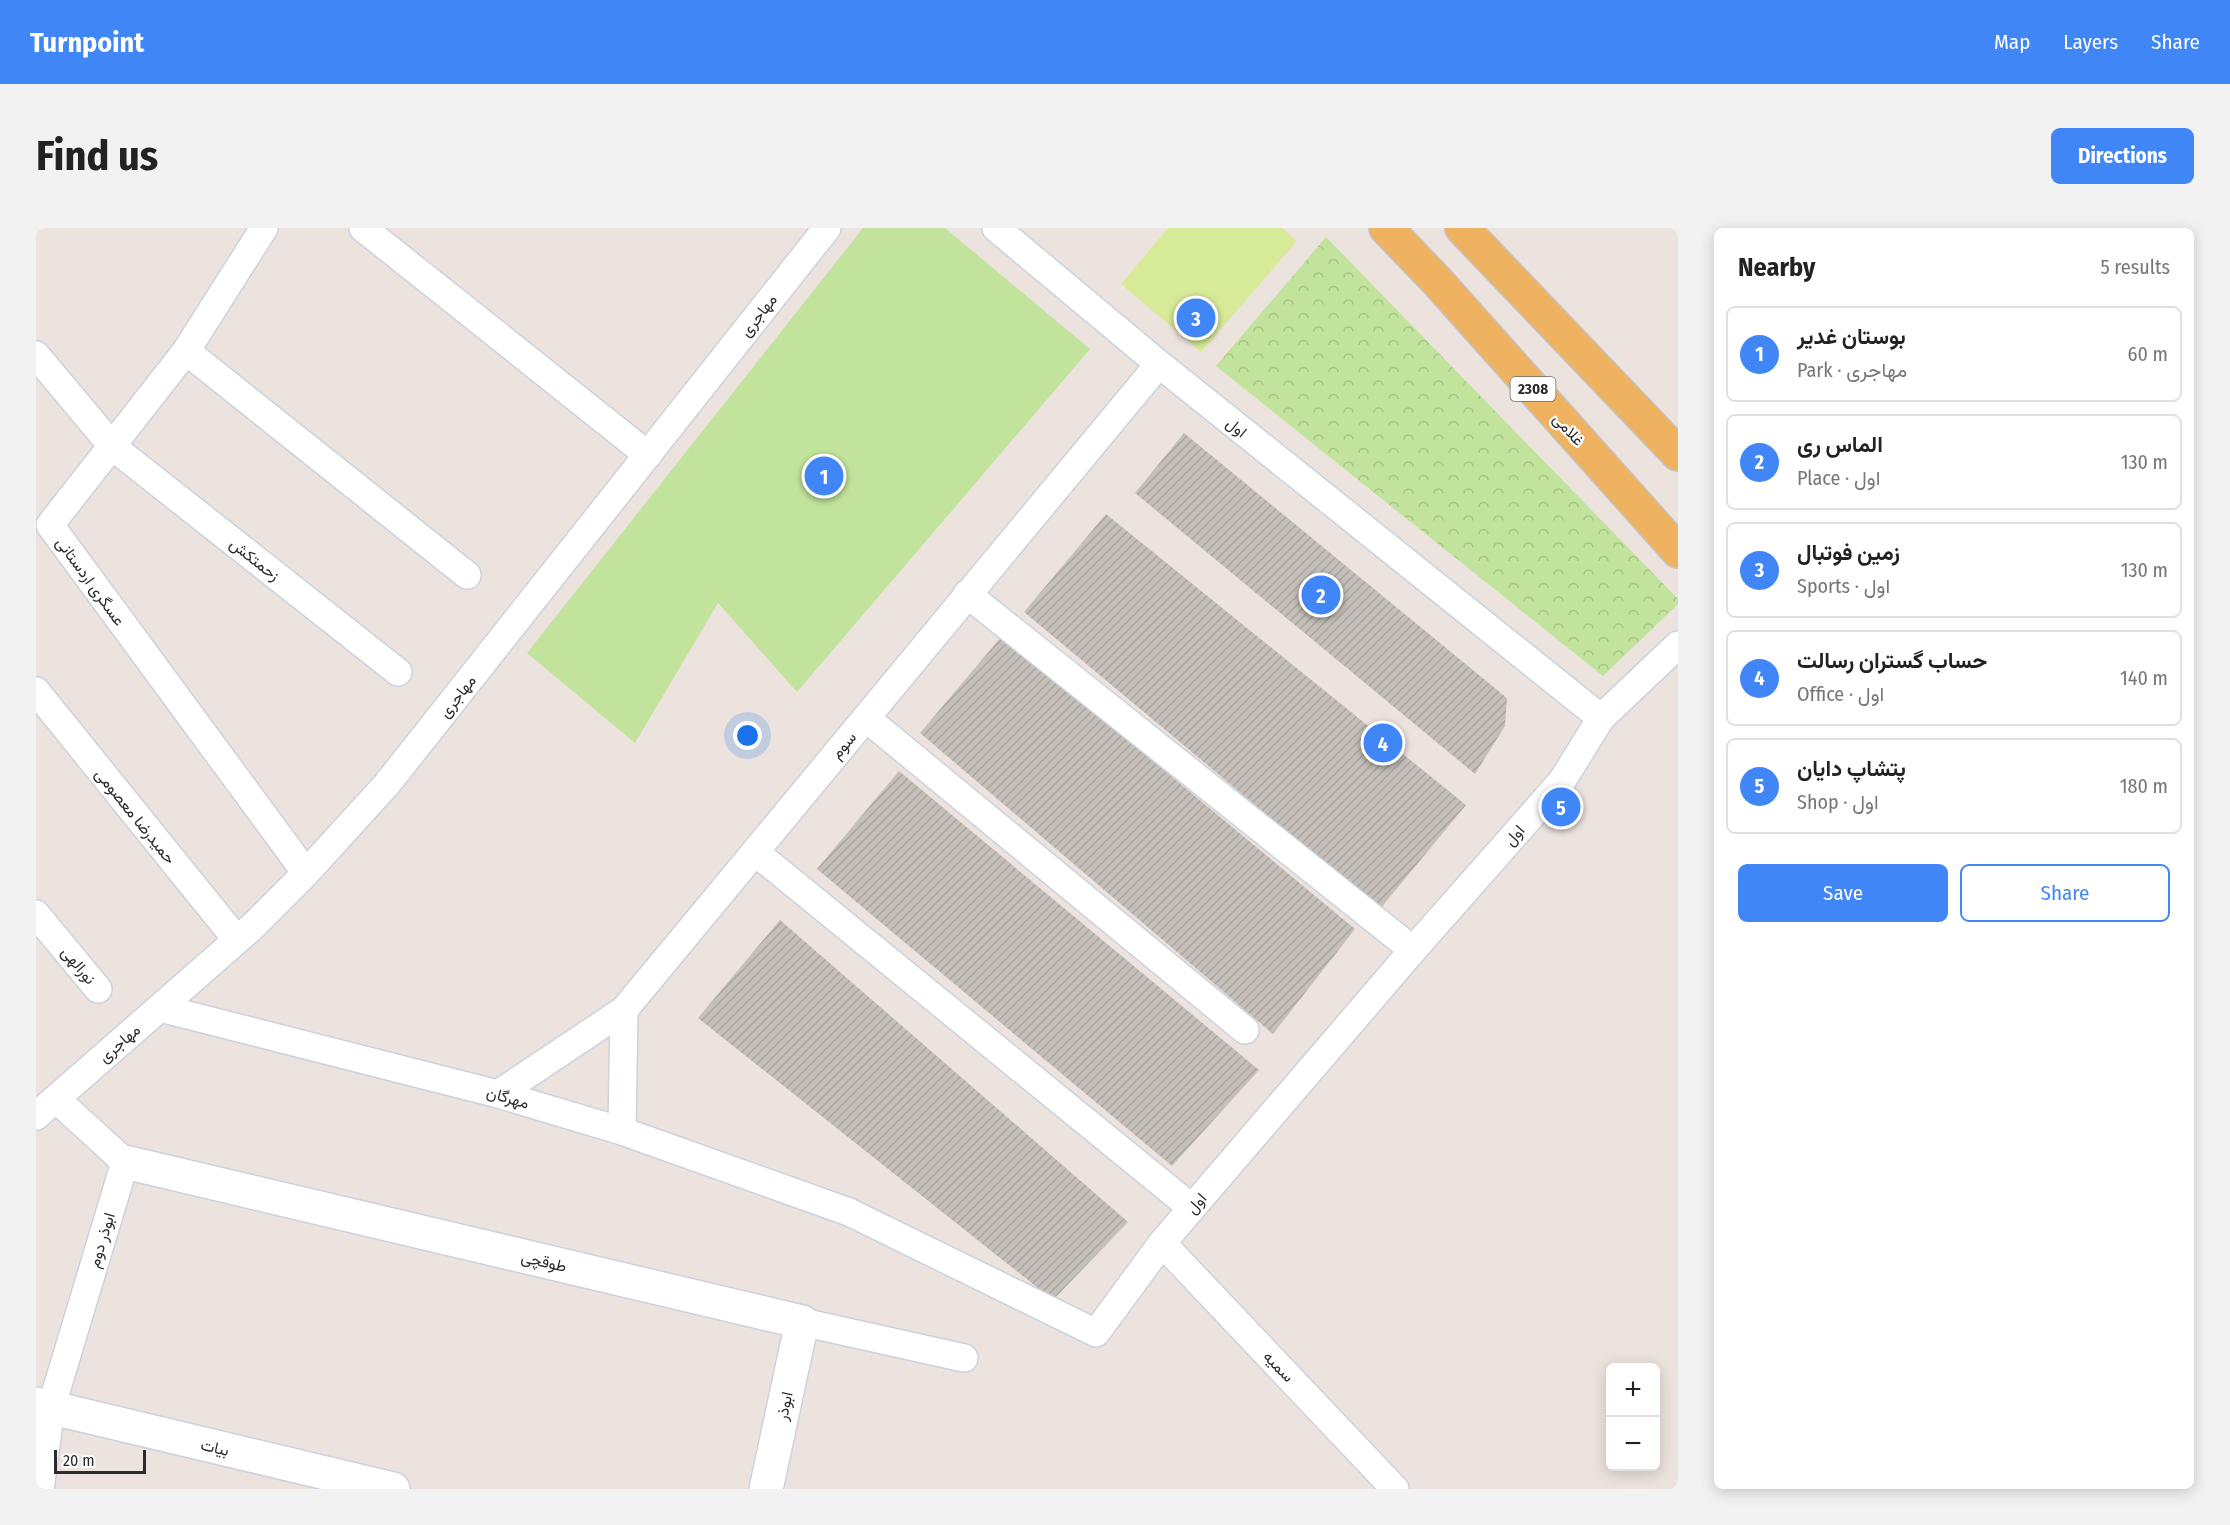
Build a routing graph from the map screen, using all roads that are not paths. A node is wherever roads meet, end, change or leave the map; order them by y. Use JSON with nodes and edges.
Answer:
{"nodes":[{"id":1,"x":264,"y":228,"type":"edge"},
{"id":2,"x":363,"y":228,"type":"edge"},
{"id":3,"x":827,"y":228,"type":"edge"},
{"id":4,"x":996,"y":228,"type":"edge"},
{"id":5,"x":1386,"y":228,"type":"edge"},
{"id":6,"x":1462,"y":228,"type":"edge"},
{"id":7,"x":186,"y":351,"type":"junction"},
{"id":8,"x":36,"y":355,"type":"edge"},
{"id":9,"x":1159,"y":364,"type":"junction"},
{"id":10,"x":113,"y":447,"type":"junction"},
{"id":11,"x":1678,"y":454,"type":"edge"},
{"id":12,"x":648,"y":455,"type":"junction"},
{"id":13,"x":1678,"y":551,"type":"edge"},
{"id":14,"x":467,"y":575,"type":"dead end"},
{"id":15,"x":967,"y":594,"type":"junction"},
{"id":16,"x":1678,"y":645,"type":"edge"},
{"id":17,"x":398,"y":672,"type":"dead end"},
{"id":18,"x":36,"y":692,"type":"edge"},
{"id":19,"x":866,"y":718,"type":"junction"},
{"id":20,"x":1601,"y":718,"type":"junction"},
{"id":21,"x":754,"y":852,"type":"junction"},
{"id":22,"x":306,"y":873,"type":"junction"},
{"id":23,"x":36,"y":914,"type":"edge"},
{"id":24,"x":237,"y":940,"type":"junction"},
{"id":25,"x":1413,"y":950,"type":"junction"},
{"id":26,"x":98,"y":989,"type":"dead end"},
{"id":27,"x":160,"y":1008,"type":"junction"},
{"id":28,"x":624,"y":1010,"type":"junction"},
{"id":29,"x":1245,"y":1030,"type":"dead end"},
{"id":30,"x":498,"y":1094,"type":"junction"},
{"id":31,"x":56,"y":1099,"type":"junction"},
{"id":32,"x":36,"y":1116,"type":"edge"},
{"id":33,"x":622,"y":1131,"type":"junction"},
{"id":34,"x":125,"y":1162,"type":"junction"},
{"id":35,"x":1192,"y":1208,"type":"junction"},
{"id":36,"x":849,"y":1212,"type":"joint"},
{"id":37,"x":1162,"y":1243,"type":"junction"},
{"id":38,"x":802,"y":1322,"type":"junction"},
{"id":39,"x":964,"y":1358,"type":"dead end"},
{"id":40,"x":44,"y":1406,"type":"edge"},
{"id":41,"x":1388,"y":1487,"type":"edge"},
{"id":42,"x":40,"y":1489,"type":"edge"},
{"id":43,"x":393,"y":1489,"type":"edge"},
{"id":44,"x":766,"y":1489,"type":"edge"}],
"edges":[{"from":1,"to":7,"type":"street","name":"عسگری اردستانی"},
{"from":2,"to":12,"type":"street"},
{"from":3,"to":12,"type":"street","name":"مهاجری"},
{"from":4,"to":9,"type":"street","name":"اول"},
{"from":5,"to":13,"type":"main road","name":"غلامی","number":"2308"},
{"from":6,"to":11,"type":"main road"},
{"from":7,"to":10,"type":"street","name":"عسگری اردستانی"},
{"from":7,"to":14,"type":"street"},
{"from":8,"to":10,"type":"street","name":"زحمتکش"},
{"from":9,"to":15,"type":"street","name":"سوم"},
{"from":9,"to":20,"type":"street","name":"اول"},
{"from":10,"to":17,"type":"street","name":"زحمتکش"},
{"from":10,"to":22,"type":"street","name":"عسگری اردستانی"},
{"from":12,"to":22,"type":"street","name":"مهاجری"},
{"from":15,"to":19,"type":"street","name":"سوم"},
{"from":15,"to":25,"type":"street"},
{"from":16,"to":20,"type":"street"},
{"from":18,"to":24,"type":"street","name":"حمیدرضا معصومی"},
{"from":19,"to":21,"type":"street","name":"سوم"},
{"from":19,"to":29,"type":"street"},
{"from":20,"to":25,"type":"street","name":"اول"},
{"from":21,"to":28,"type":"street","name":"سوم"},
{"from":21,"to":35,"type":"street"},
{"from":22,"to":24,"type":"street","name":"مهاجری"},
{"from":23,"to":26,"type":"street","name":"نورالهی"},
{"from":24,"to":27,"type":"street","name":"مهاجری"},
{"from":25,"to":35,"type":"street","name":"اول"},
{"from":27,"to":30,"type":"street","name":"مهرگان"},
{"from":27,"to":31,"type":"street","name":"مهاجری"},
{"from":28,"to":30,"type":"street","name":"سوم"},
{"from":28,"to":33,"type":"street"},
{"from":30,"to":33,"type":"street","name":"مهرگان"},
{"from":31,"to":32,"type":"street","name":"مهاجری"},
{"from":31,"to":34,"type":"street"},
{"from":33,"to":36,"type":"street","name":"مهرگان"},
{"from":34,"to":38,"type":"street","name":"طوقچی"},
{"from":34,"to":40,"type":"street","name":"ابوذر دوم"},
{"from":35,"to":37,"type":"street","name":"اول"},
{"from":36,"to":37,"type":"street","name":"اول"},
{"from":37,"to":41,"type":"street","name":"سمیه"},
{"from":38,"to":39,"type":"street","name":"طوقچی"},
{"from":38,"to":44,"type":"street","name":"ابوذر"},
{"from":40,"to":42,"type":"street","name":"ابوذر دوم"},
{"from":40,"to":43,"type":"street","name":"بیات"}]}
